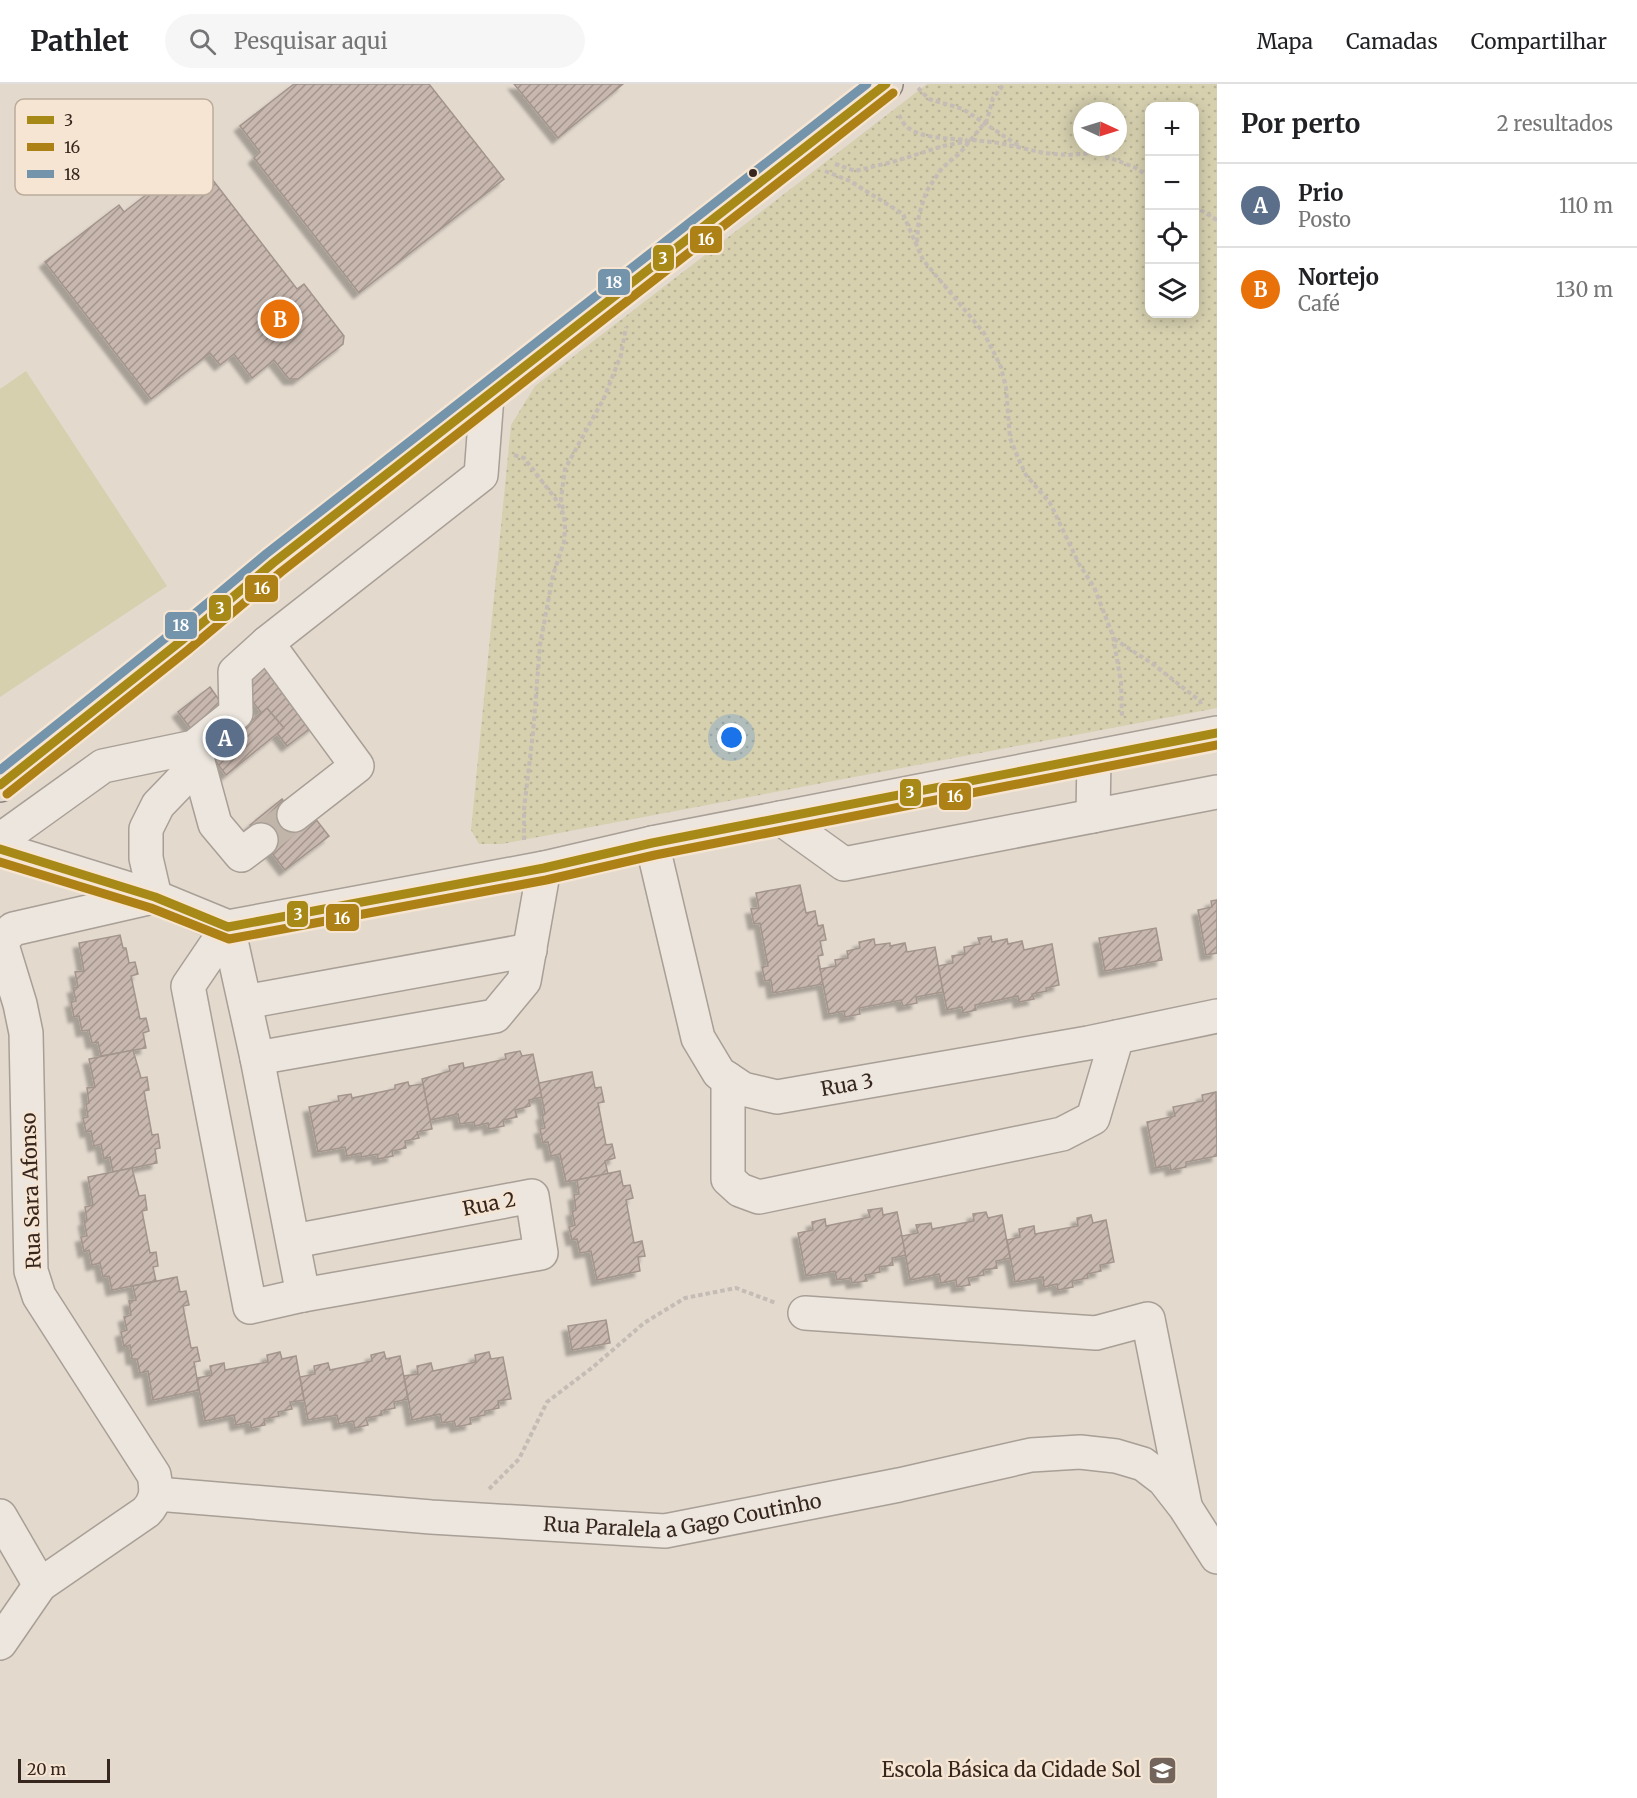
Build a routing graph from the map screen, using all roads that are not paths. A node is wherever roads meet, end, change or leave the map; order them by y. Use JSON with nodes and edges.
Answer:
{"nodes":[{"id":1,"x":891,"y":96,"type":"edge"},
{"id":2,"x":487,"y":396,"type":"junction"},
{"id":3,"x":267,"y":643,"type":"junction"},
{"id":4,"x":1213,"y":734,"type":"edge"},
{"id":5,"x":194,"y":747,"type":"junction"},
{"id":6,"x":1094,"y":758,"type":"junction"},
{"id":7,"x":0,"y":785,"type":"edge"},
{"id":8,"x":1217,"y":792,"type":"edge"},
{"id":9,"x":294,"y":815,"type":"tunnel mouth"},
{"id":10,"x":1093,"y":816,"type":"junction"},
{"id":11,"x":780,"y":818,"type":"junction"},
{"id":12,"x":0,"y":840,"type":"edge"},
{"id":13,"x":261,"y":840,"type":"tunnel mouth"},
{"id":14,"x":652,"y":843,"type":"junction"},
{"id":15,"x":0,"y":849,"type":"edge"},
{"id":16,"x":534,"y":856,"type":"junction"},
{"id":17,"x":155,"y":897,"type":"junction"},
{"id":18,"x":228,"y":927,"type":"junction"},
{"id":19,"x":530,"y":950,"type":"junction"},
{"id":20,"x":245,"y":1002,"type":"junction"},
{"id":21,"x":1217,"y":1016,"type":"edge"},
{"id":22,"x":1117,"y":1036,"type":"junction"},
{"id":23,"x":257,"y":1058,"type":"junction"},
{"id":24,"x":728,"y":1080,"type":"junction"},
{"id":25,"x":294,"y":1241,"type":"junction"},
{"id":26,"x":303,"y":1295,"type":"junction"},
{"id":27,"x":805,"y":1313,"type":"road end"},
{"id":28,"x":157,"y":1494,"type":"junction"},
{"id":29,"x":1185,"y":1507,"type":"junction"},
{"id":30,"x":0,"y":1516,"type":"edge"},
{"id":31,"x":1217,"y":1557,"type":"edge"},
{"id":32,"x":40,"y":1585,"type":"junction"},
{"id":33,"x":0,"y":1643,"type":"edge"}],
"edges":[{"from":1,"to":2,"type":"main road"},
{"from":2,"to":3,"type":"street"},
{"from":2,"to":7,"type":"main road"},
{"from":3,"to":5,"type":"street"},
{"from":3,"to":9,"type":"street"},
{"from":4,"to":6,"type":"street"},
{"from":5,"to":12,"type":"street"},
{"from":5,"to":13,"type":"street"},
{"from":5,"to":17,"type":"street"},
{"from":6,"to":10,"type":"street"},
{"from":6,"to":11,"type":"street"},
{"from":8,"to":10,"type":"street"},
{"from":10,"to":11,"type":"street"},
{"from":11,"to":14,"type":"street"},
{"from":14,"to":16,"type":"street"},
{"from":14,"to":24,"type":"street","name":"Rua 3"},
{"from":15,"to":17,"type":"street"},
{"from":16,"to":18,"type":"street"},
{"from":16,"to":19,"type":"street"},
{"from":17,"to":18,"type":"street"},
{"from":17,"to":28,"type":"street","name":"Rua Sara Afonso"},
{"from":18,"to":20,"type":"street"},
{"from":18,"to":26,"type":"street","name":"Rua 2"},
{"from":19,"to":20,"type":"street"},
{"from":19,"to":23,"type":"street"},
{"from":20,"to":23,"type":"street"},
{"from":21,"to":22,"type":"street","name":"Rua 3"},
{"from":22,"to":24,"type":"street","name":"Rua 3"},
{"from":22,"to":24,"type":"street"},
{"from":23,"to":25,"type":"street"},
{"from":25,"to":26,"type":"street"},
{"from":25,"to":26,"type":"street","name":"Rua 2"},
{"from":27,"to":29,"type":"street"},
{"from":28,"to":29,"type":"street","name":"Rua Paralela a Gago Coutinho"},
{"from":28,"to":32,"type":"street"},
{"from":29,"to":31,"type":"street","name":"Rua Paralela a Gago Coutinho"},
{"from":30,"to":32,"type":"street"},
{"from":32,"to":33,"type":"street"}]}
